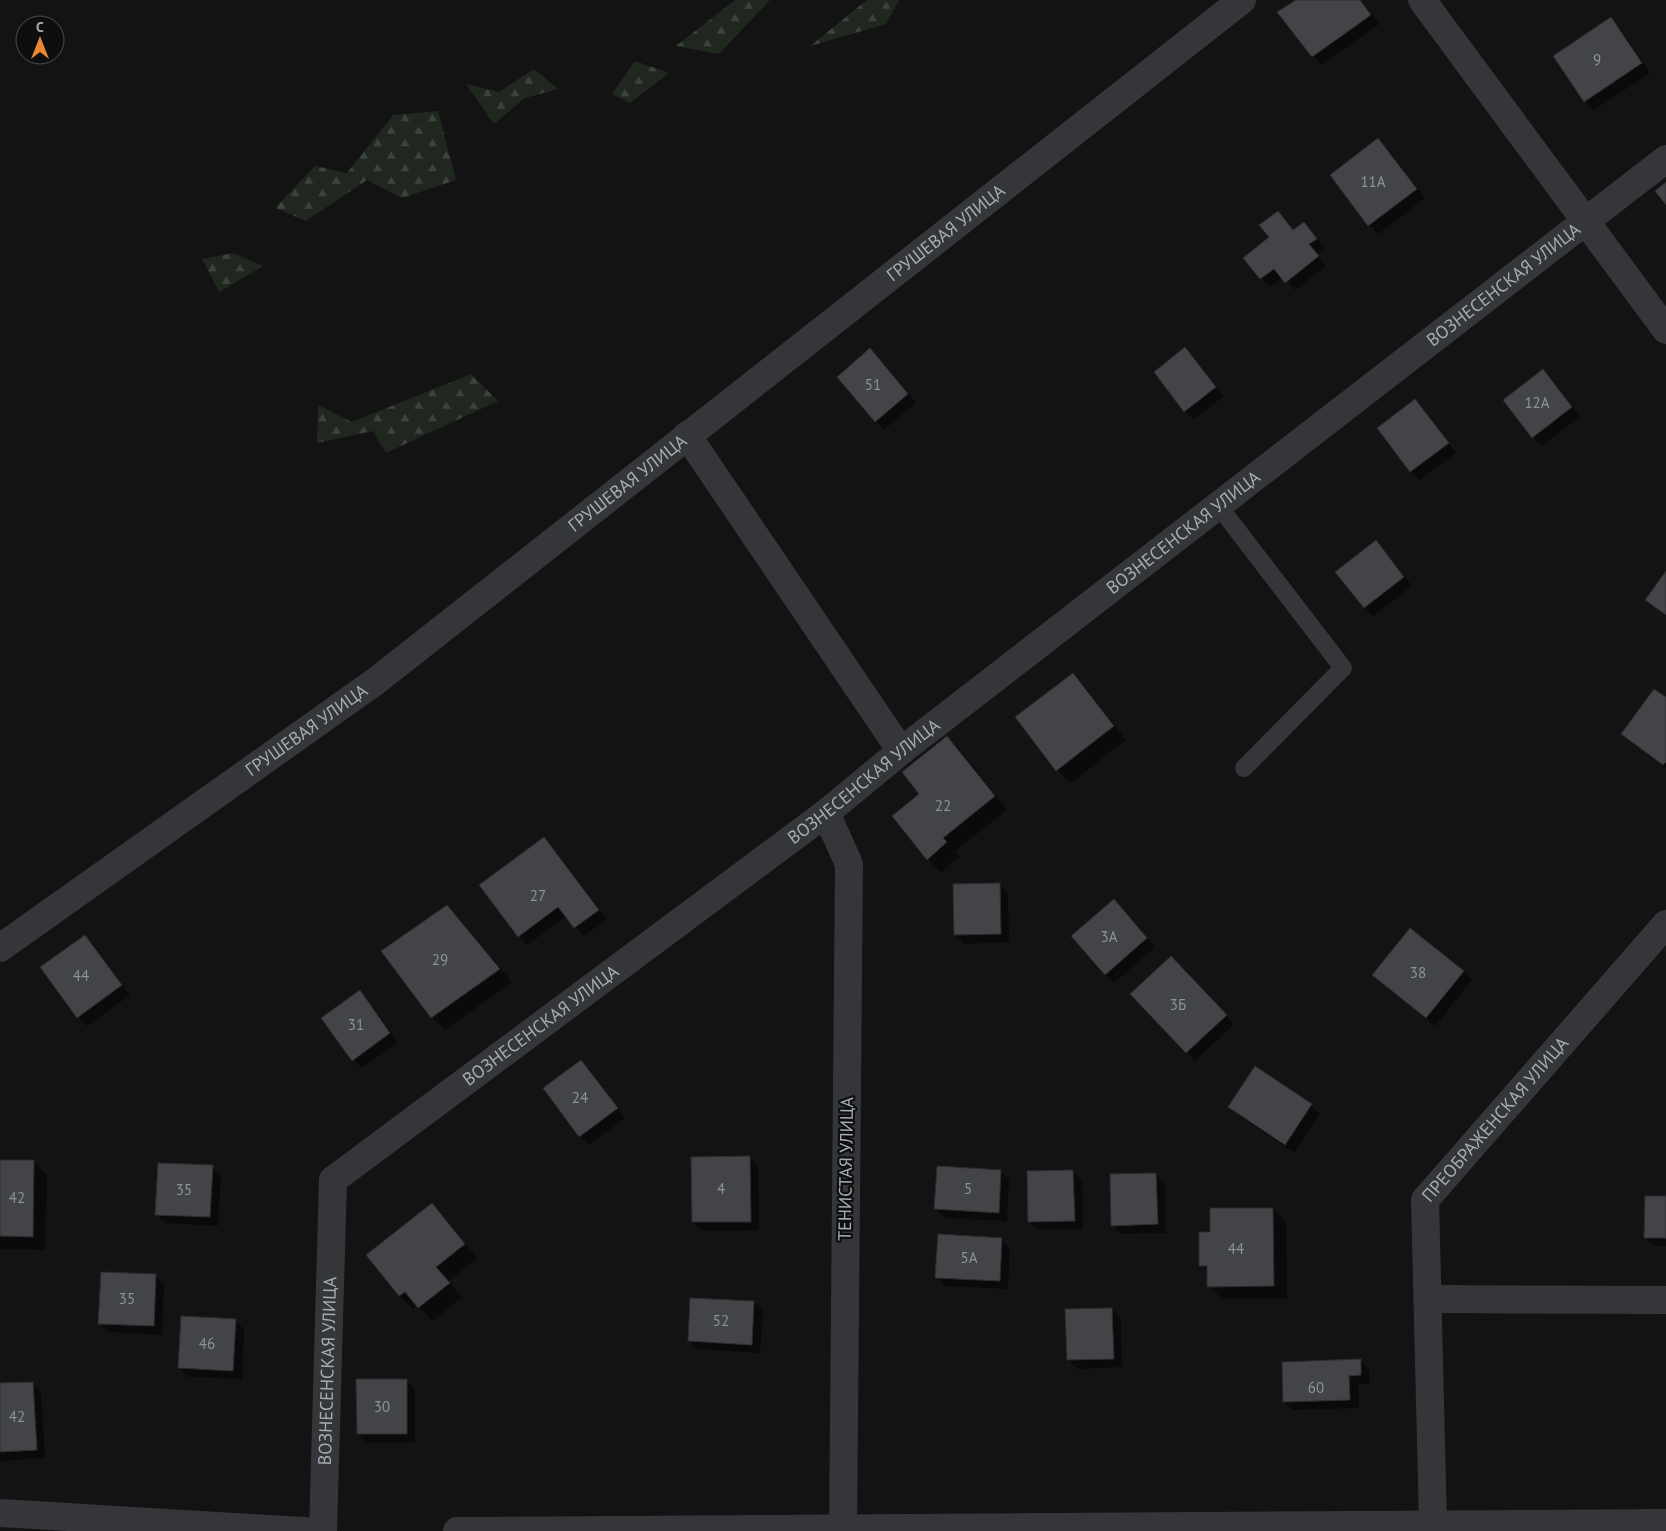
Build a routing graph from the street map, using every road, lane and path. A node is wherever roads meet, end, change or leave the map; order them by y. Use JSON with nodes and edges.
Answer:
{"nodes":[{"id":1,"x":1242,"y":0,"type":"edge"},
{"id":2,"x":1422,"y":0,"type":"edge"},
{"id":3,"x":1666,"y":159,"type":"edge"},
{"id":4,"x":1585,"y":221,"type":"junction"},
{"id":5,"x":1666,"y":330,"type":"edge"},
{"id":6,"x":687,"y":435,"type":"junction"},
{"id":7,"x":1218,"y":505,"type":"junction"},
{"id":8,"x":901,"y":751,"type":"junction"},
{"id":9,"x":1244,"y":768,"type":"dead end"},
{"id":10,"x":826,"y":813,"type":"junction"},
{"id":11,"x":1666,"y":924,"type":"edge"},
{"id":12,"x":0,"y":948,"type":"edge"},
{"id":13,"x":1428,"y":1298,"type":"junction"},
{"id":14,"x":1666,"y":1300,"type":"edge"},
{"id":15,"x":0,"y":1513,"type":"edge"},
{"id":16,"x":1666,"y":1523,"type":"edge"},
{"id":17,"x":1436,"y":1527,"type":"edge"},
{"id":18,"x":843,"y":1529,"type":"edge"},
{"id":19,"x":304,"y":1531,"type":"edge"},
{"id":20,"x":323,"y":1531,"type":"edge"},
{"id":21,"x":456,"y":1531,"type":"edge"}],
"edges":[{"from":1,"to":6,"type":"street","name":"ГРУШЕВАЯ УЛИЦА"},
{"from":2,"to":4,"type":"street"},
{"from":3,"to":4,"type":"street","name":"ВОЗНЕСЕНСКАЯ УЛИЦА"},
{"from":4,"to":5,"type":"street"},
{"from":4,"to":7,"type":"street","name":"ВОЗНЕСЕНСКАЯ УЛИЦА"},
{"from":6,"to":8,"type":"street"},
{"from":6,"to":12,"type":"street","name":"ГРУШЕВАЯ УЛИЦА"},
{"from":7,"to":8,"type":"street","name":"ВОЗНЕСЕНСКАЯ УЛИЦА"},
{"from":7,"to":9,"type":"lane"},
{"from":8,"to":10,"type":"street","name":"ВОЗНЕСЕНСКАЯ УЛИЦА"},
{"from":10,"to":18,"type":"street","name":"ТЕНИСТАЯ УЛИЦА"},
{"from":10,"to":20,"type":"street","name":"ВОЗНЕСЕНСКАЯ УЛИЦА"},
{"from":11,"to":13,"type":"street","name":"ПРЕОБРАЖЕНСКАЯ УЛИЦА"},
{"from":13,"to":14,"type":"street"},
{"from":13,"to":17,"type":"street","name":"ПРЕОБРАЖЕНСКАЯ УЛИЦА"},
{"from":15,"to":19,"type":"street"},
{"from":16,"to":17,"type":"street"},
{"from":17,"to":18,"type":"street"},
{"from":18,"to":21,"type":"street"}]}
